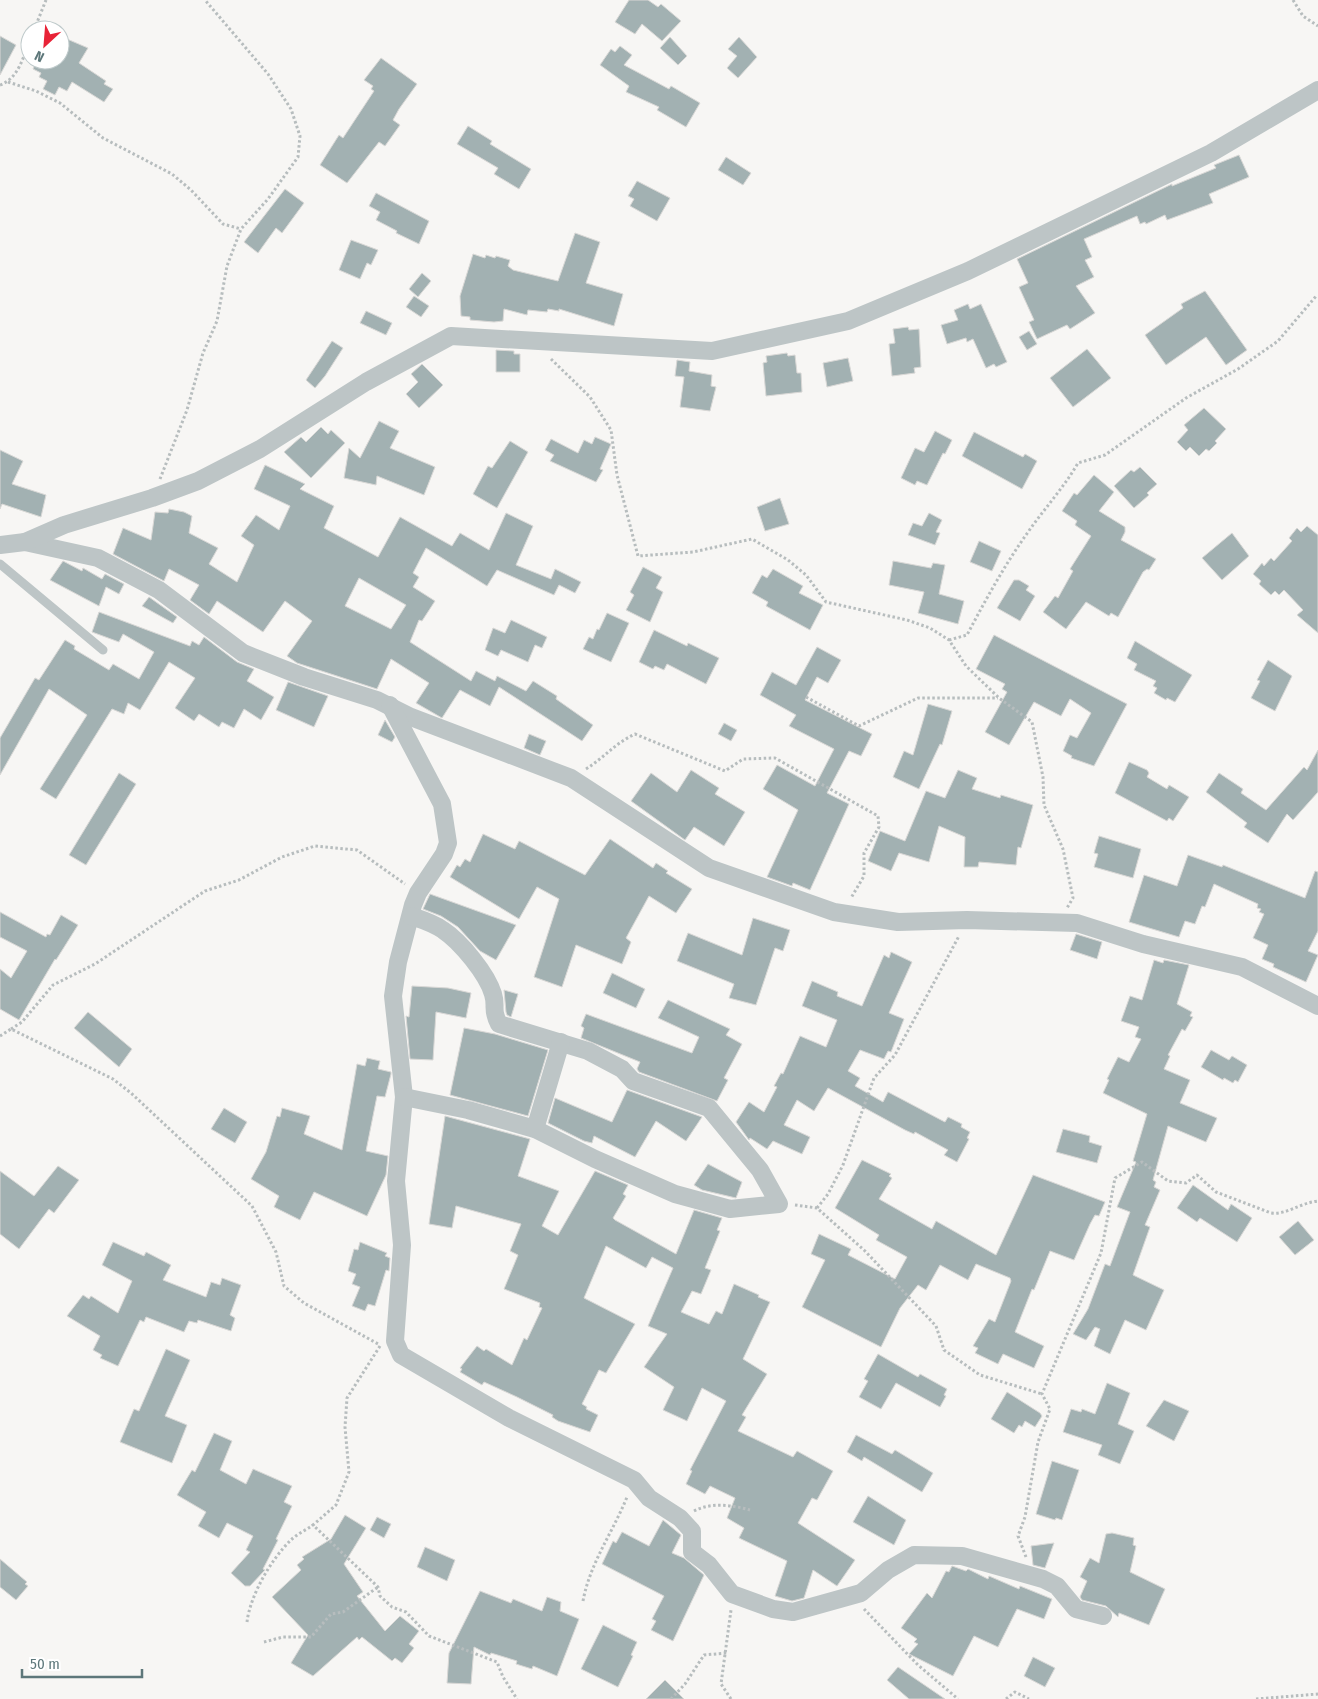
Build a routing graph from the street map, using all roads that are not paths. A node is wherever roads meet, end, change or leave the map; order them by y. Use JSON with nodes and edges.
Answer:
{"nodes":[{"id":1,"x":1318,"y":90,"type":"edge"},
{"id":2,"x":25,"y":542,"type":"junction"},
{"id":3,"x":0,"y":545,"type":"edge"},
{"id":4,"x":0,"y":564,"type":"edge"},
{"id":5,"x":103,"y":650,"type":"dead end"},
{"id":6,"x":390,"y":705,"type":"junction"},
{"id":7,"x":411,"y":916,"type":"junction"},
{"id":8,"x":1318,"y":1006,"type":"edge"},
{"id":9,"x":561,"y":1042,"type":"junction"},
{"id":10,"x":404,"y":1097,"type":"junction"},
{"id":11,"x":535,"y":1128,"type":"junction"},
{"id":12,"x":1103,"y":1616,"type":"dead end"}],
"edges":[{"from":1,"to":2,"type":"street"},
{"from":2,"to":3,"type":"street"},
{"from":2,"to":6,"type":"street"},
{"from":4,"to":5,"type":"lane"},
{"from":6,"to":7,"type":"street"},
{"from":6,"to":8,"type":"street"},
{"from":7,"to":9,"type":"street"},
{"from":7,"to":10,"type":"street"},
{"from":9,"to":11,"type":"street"},
{"from":9,"to":11,"type":"street"},
{"from":10,"to":11,"type":"street"},
{"from":10,"to":12,"type":"street"}]}
